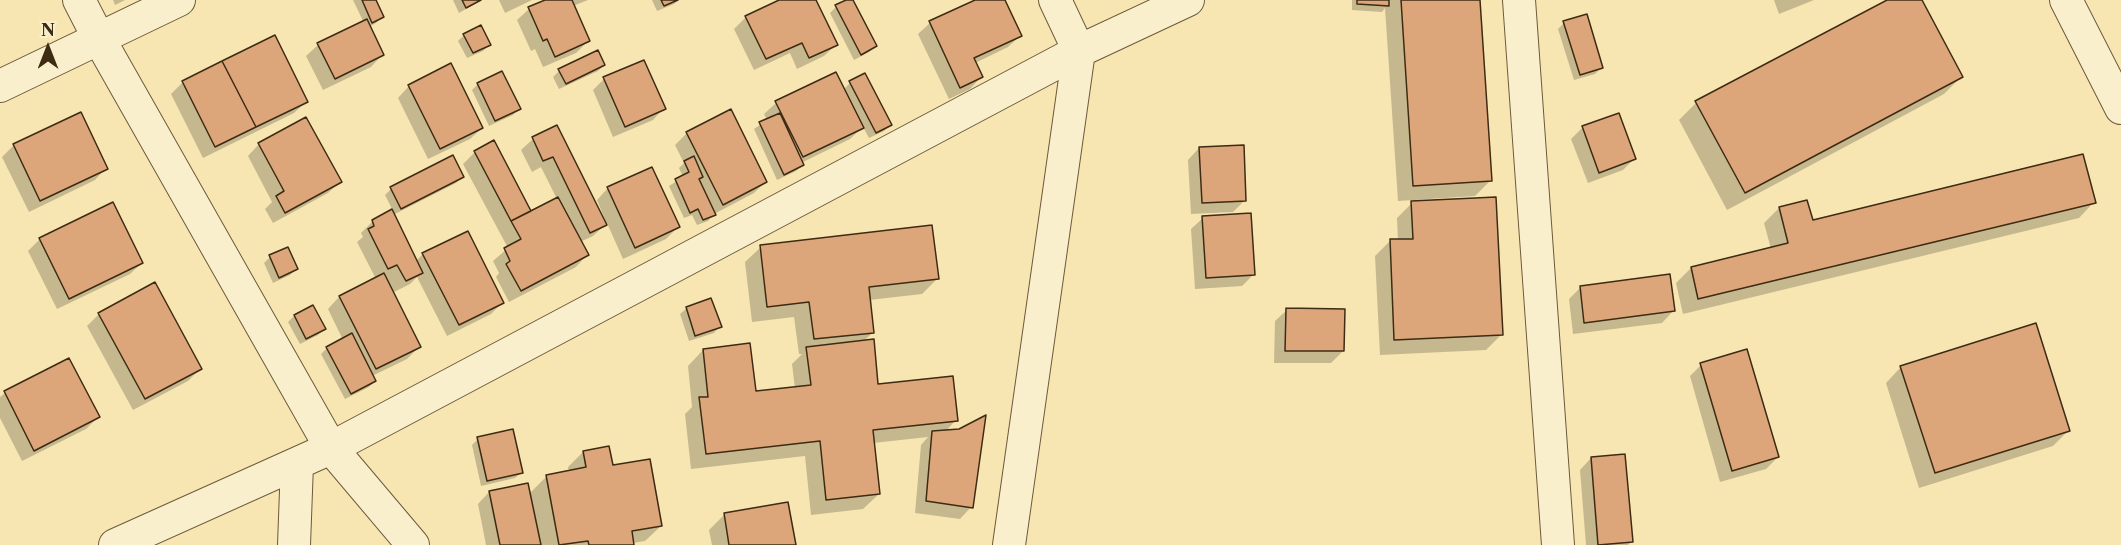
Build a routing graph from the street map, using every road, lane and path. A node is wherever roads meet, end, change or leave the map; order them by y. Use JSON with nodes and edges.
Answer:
{"nodes":[{"id":1,"x":80,"y":0,"type":"edge"},
{"id":2,"x":179,"y":0,"type":"edge"},
{"id":3,"x":1054,"y":0,"type":"edge"},
{"id":4,"x":1188,"y":0,"type":"edge"},
{"id":5,"x":1519,"y":0,"type":"edge"},
{"id":6,"x":2066,"y":0,"type":"edge"},
{"id":7,"x":98,"y":38,"type":"junction"},
{"id":8,"x":1079,"y":51,"type":"junction"},
{"id":9,"x":0,"y":86,"type":"edge"},
{"id":10,"x":2121,"y":108,"type":"edge"},
{"id":11,"x":331,"y":448,"type":"junction"},
{"id":12,"x":297,"y":464,"type":"junction"},
{"id":13,"x":115,"y":545,"type":"edge"},
{"id":14,"x":294,"y":545,"type":"edge"},
{"id":15,"x":413,"y":545,"type":"edge"},
{"id":16,"x":1009,"y":545,"type":"edge"},
{"id":17,"x":1558,"y":545,"type":"edge"}],
"edges":[{"from":1,"to":7,"type":"street"},
{"from":2,"to":7,"type":"street"},
{"from":3,"to":8,"type":"street"},
{"from":4,"to":8,"type":"street"},
{"from":5,"to":17,"type":"street"},
{"from":6,"to":10,"type":"street"},
{"from":7,"to":9,"type":"street"},
{"from":7,"to":11,"type":"street"},
{"from":8,"to":11,"type":"street"},
{"from":8,"to":16,"type":"street"},
{"from":11,"to":12,"type":"street"},
{"from":11,"to":15,"type":"street"},
{"from":12,"to":13,"type":"street"},
{"from":12,"to":14,"type":"street"}]}
